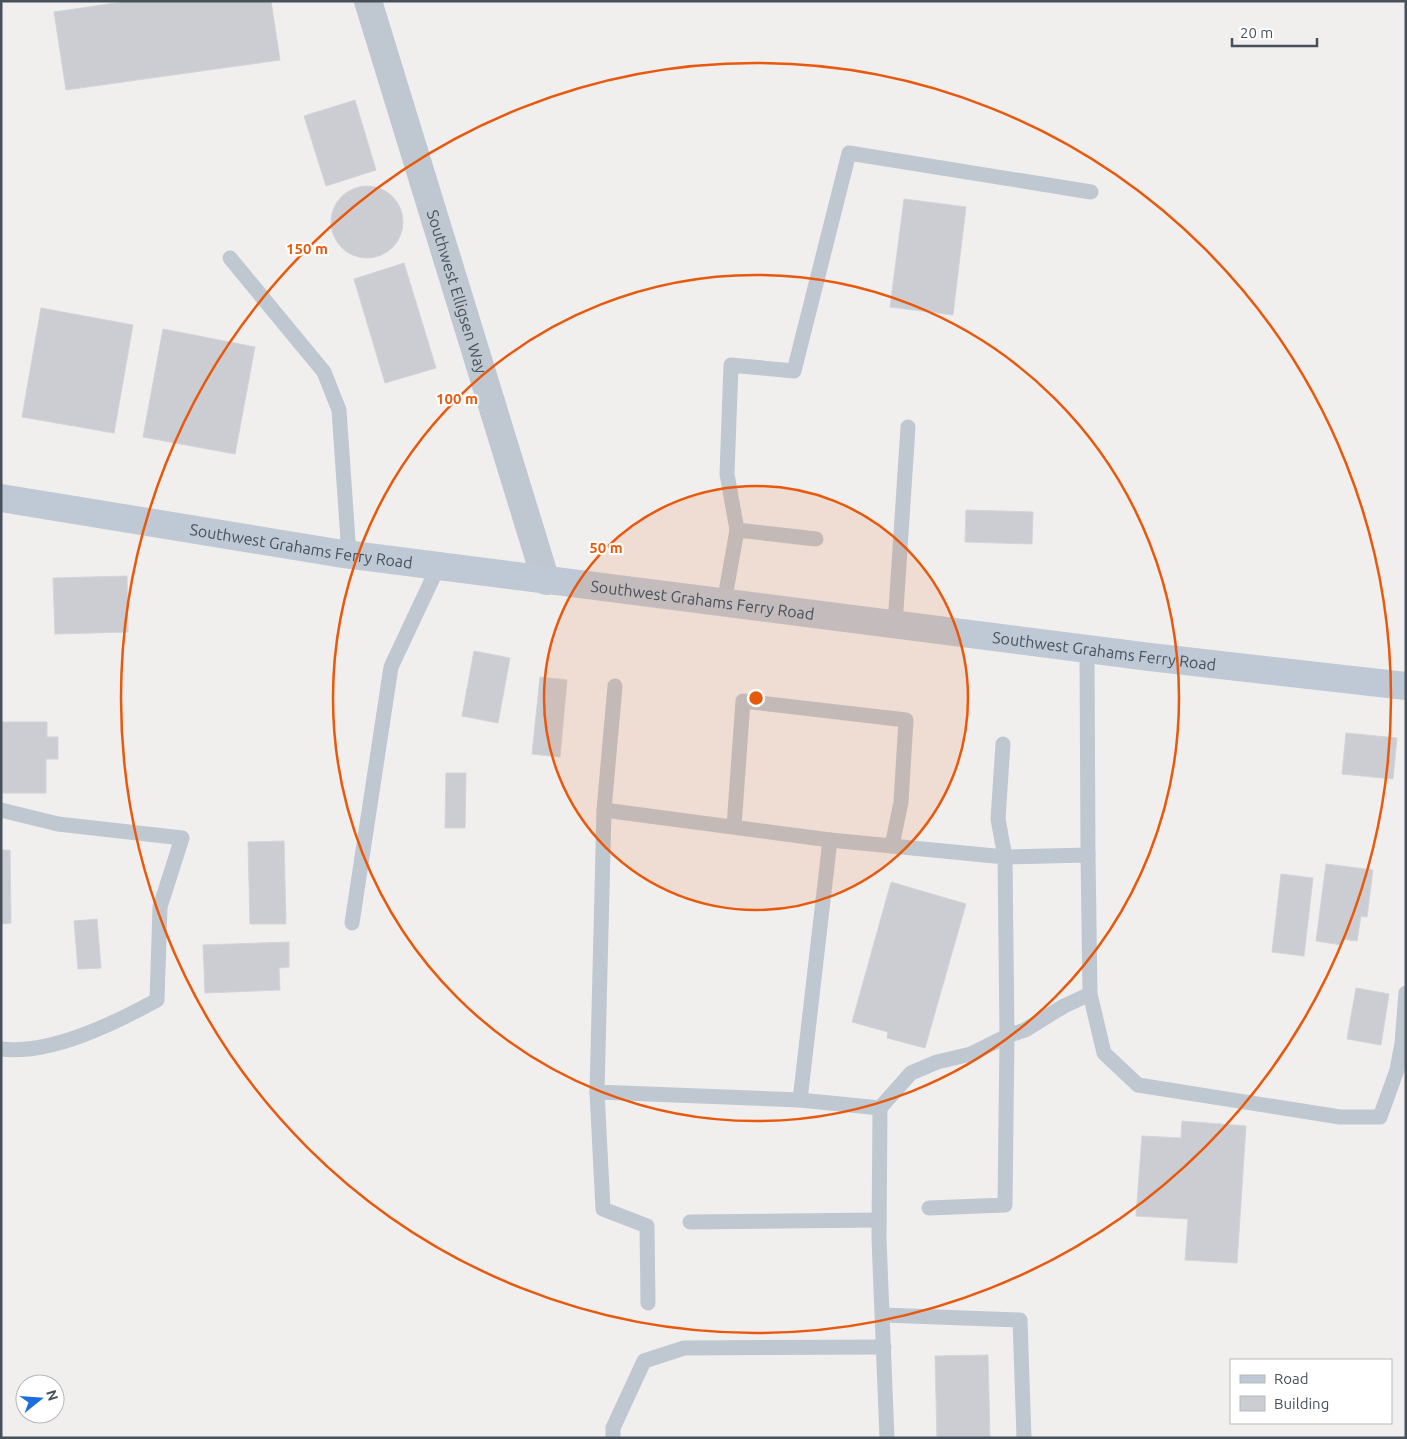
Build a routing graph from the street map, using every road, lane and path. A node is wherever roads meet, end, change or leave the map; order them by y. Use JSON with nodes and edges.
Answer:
{"nodes":[{"id":1,"x":368,"y":1,"type":"edge"},
{"id":2,"x":1091,"y":192,"type":"dead end"},
{"id":3,"x":230,"y":258,"type":"dead end"},
{"id":4,"x":908,"y":427,"type":"dead end"},
{"id":5,"x":1,"y":498,"type":"edge"},
{"id":6,"x":737,"y":530,"type":"junction"},
{"id":7,"x":816,"y":539,"type":"dead end"},
{"id":8,"x":349,"y":555,"type":"junction"},
{"id":9,"x":438,"y":567,"type":"junction"},
{"id":10,"x":546,"y":580,"type":"junction"},
{"id":11,"x":724,"y":603,"type":"junction"},
{"id":12,"x":895,"y":625,"type":"junction"},
{"id":13,"x":1087,"y":649,"type":"junction"},
{"id":14,"x":616,"y":686,"type":"dead end"},
{"id":15,"x":1406,"y":686,"type":"edge"},
{"id":16,"x":1003,"y":744,"type":"dead end"},
{"id":17,"x":1,"y":810,"type":"edge"},
{"id":18,"x":604,"y":810,"type":"junction"},
{"id":19,"x":734,"y":826,"type":"junction"},
{"id":20,"x":830,"y":840,"type":"junction"},
{"id":21,"x":892,"y":846,"type":"junction"},
{"id":22,"x":1088,"y":855,"type":"junction"},
{"id":23,"x":1005,"y":857,"type":"junction"},
{"id":24,"x":352,"y":923,"type":"dead end"},
{"id":25,"x":1406,"y":993,"type":"edge"},
{"id":26,"x":1090,"y":994,"type":"junction"},
{"id":27,"x":1007,"y":1036,"type":"junction"},
{"id":28,"x":1,"y":1049,"type":"edge"},
{"id":29,"x":597,"y":1092,"type":"junction"},
{"id":30,"x":800,"y":1100,"type":"junction"},
{"id":31,"x":880,"y":1108,"type":"junction"},
{"id":32,"x":929,"y":1208,"type":"dead end"},
{"id":33,"x":880,"y":1220,"type":"junction"},
{"id":34,"x":690,"y":1222,"type":"dead end"},
{"id":35,"x":648,"y":1303,"type":"dead end"},
{"id":36,"x":883,"y":1315,"type":"junction"},
{"id":37,"x":884,"y":1348,"type":"junction"},
{"id":38,"x":614,"y":1438,"type":"edge"},
{"id":39,"x":887,"y":1438,"type":"edge"},
{"id":40,"x":1024,"y":1438,"type":"edge"}],
"edges":[{"from":1,"to":10,"type":"street","name":"Southwest Elligsen Way"},
{"from":2,"to":6,"type":"lane"},
{"from":3,"to":8,"type":"lane"},
{"from":4,"to":12,"type":"lane"},
{"from":5,"to":8,"type":"main road","name":"Southwest Grahams Ferry Road"},
{"from":6,"to":7,"type":"lane"},
{"from":6,"to":11,"type":"lane"},
{"from":8,"to":9,"type":"main road","name":"Southwest Grahams Ferry Road"},
{"from":9,"to":10,"type":"main road","name":"Southwest Grahams Ferry Road"},
{"from":9,"to":24,"type":"lane"},
{"from":10,"to":11,"type":"main road","name":"Southwest Grahams Ferry Road"},
{"from":11,"to":12,"type":"main road","name":"Southwest Grahams Ferry Road"},
{"from":12,"to":13,"type":"main road","name":"Southwest Grahams Ferry Road"},
{"from":13,"to":15,"type":"main road","name":"Southwest Grahams Ferry Road"},
{"from":13,"to":22,"type":"lane"},
{"from":14,"to":18,"type":"lane"},
{"from":16,"to":23,"type":"lane"},
{"from":17,"to":28,"type":"lane"},
{"from":18,"to":19,"type":"lane"},
{"from":18,"to":29,"type":"lane"},
{"from":19,"to":20,"type":"lane"},
{"from":19,"to":21,"type":"lane"},
{"from":20,"to":21,"type":"lane"},
{"from":20,"to":30,"type":"lane"},
{"from":21,"to":23,"type":"lane"},
{"from":22,"to":23,"type":"lane"},
{"from":22,"to":26,"type":"lane"},
{"from":23,"to":27,"type":"lane"},
{"from":25,"to":26,"type":"lane"},
{"from":26,"to":27,"type":"lane"},
{"from":27,"to":31,"type":"lane"},
{"from":27,"to":32,"type":"lane"},
{"from":29,"to":30,"type":"lane"},
{"from":29,"to":35,"type":"lane"},
{"from":30,"to":31,"type":"lane"},
{"from":31,"to":33,"type":"lane"},
{"from":33,"to":34,"type":"lane"},
{"from":33,"to":36,"type":"lane"},
{"from":36,"to":37,"type":"lane"},
{"from":36,"to":40,"type":"lane"},
{"from":37,"to":38,"type":"lane"},
{"from":37,"to":39,"type":"lane"}]}
